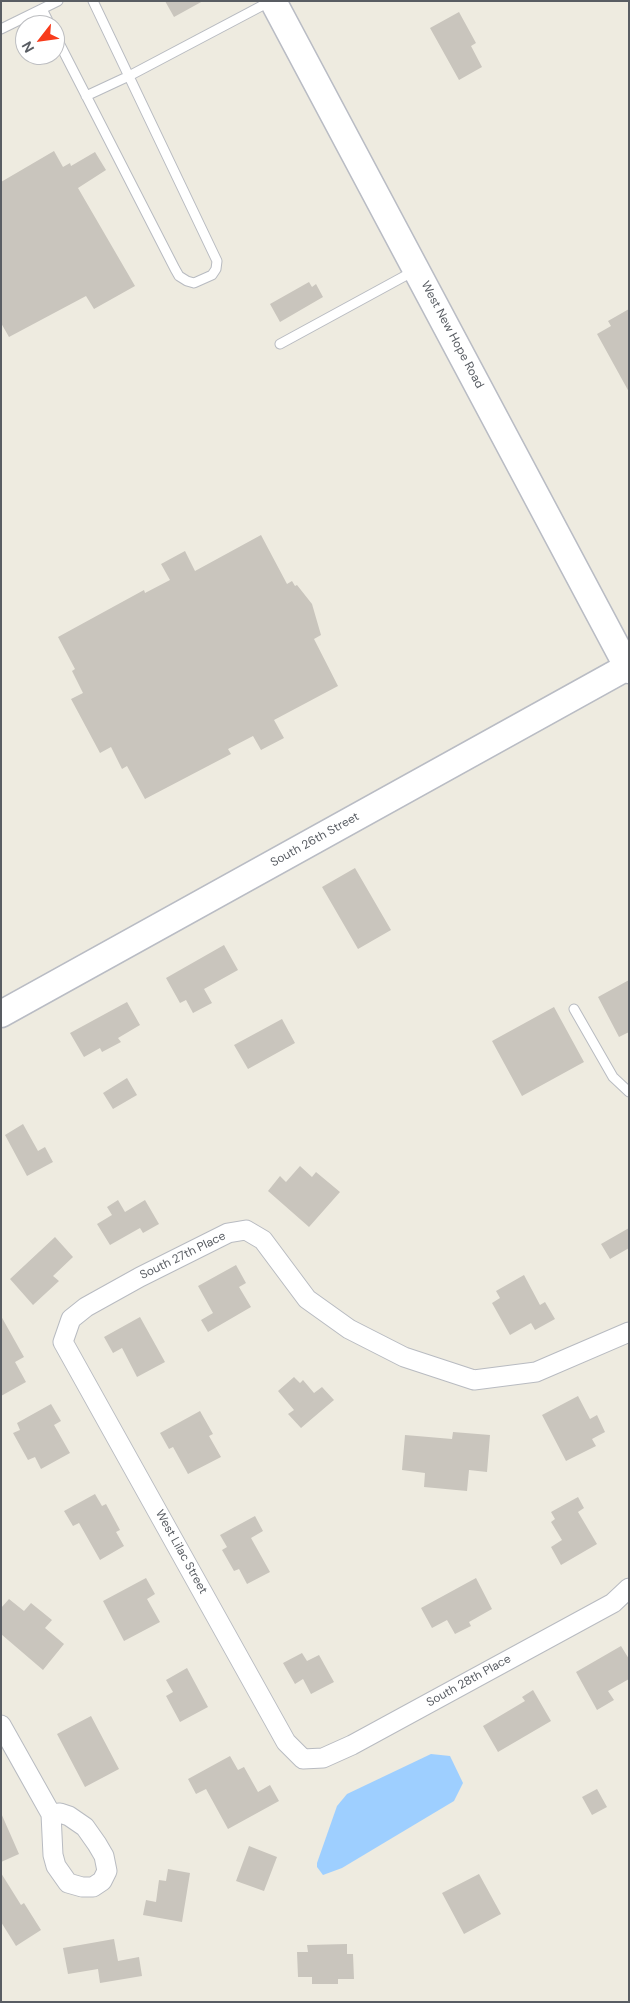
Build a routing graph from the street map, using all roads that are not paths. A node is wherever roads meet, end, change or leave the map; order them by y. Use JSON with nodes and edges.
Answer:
{"nodes":[{"id":1,"x":58,"y":1,"type":"edge"},
{"id":2,"x":93,"y":1,"type":"edge"},
{"id":3,"x":272,"y":1,"type":"edge"},
{"id":4,"x":42,"y":9,"type":"junction"},
{"id":5,"x":45,"y":15,"type":"edge"},
{"id":6,"x":1,"y":29,"type":"edge"},
{"id":7,"x":65,"y":55,"type":"edge"},
{"id":8,"x":129,"y":76,"type":"junction"},
{"id":9,"x":86,"y":96,"type":"junction"},
{"id":10,"x":417,"y":269,"type":"junction"},
{"id":11,"x":280,"y":344,"type":"dead end"},
{"id":12,"x":628,"y":668,"type":"edge"},
{"id":13,"x":574,"y":1009,"type":"dead end"},
{"id":14,"x":1,"y":1014,"type":"edge"},
{"id":15,"x":629,"y":1092,"type":"edge"},
{"id":16,"x":629,"y":1332,"type":"edge"},
{"id":17,"x":63,"y":1342,"type":"joint"},
{"id":18,"x":629,"y":1588,"type":"edge"},
{"id":19,"x":1,"y":1724,"type":"edge"},
{"id":20,"x":303,"y":1759,"type":"joint"},
{"id":21,"x":51,"y":1814,"type":"dead end"}],
"edges":[{"from":1,"to":4,"type":"lane"},
{"from":2,"to":8,"type":"lane"},
{"from":3,"to":8,"type":"lane"},
{"from":3,"to":10,"type":"main road","name":"West New Hope Road"},
{"from":4,"to":5,"type":"lane"},
{"from":4,"to":6,"type":"lane"},
{"from":7,"to":9,"type":"lane"},
{"from":8,"to":9,"type":"lane"},
{"from":8,"to":9,"type":"lane"},
{"from":10,"to":11,"type":"lane"},
{"from":10,"to":12,"type":"main road","name":"West New Hope Road"},
{"from":12,"to":14,"type":"main road","name":"South 26th Street"},
{"from":13,"to":15,"type":"lane"},
{"from":16,"to":17,"type":"street","name":"South 27th Place"},
{"from":17,"to":20,"type":"street","name":"West Lilac Street"},
{"from":18,"to":20,"type":"street","name":"South 28th Place"},
{"from":19,"to":21,"type":"street"}]}
